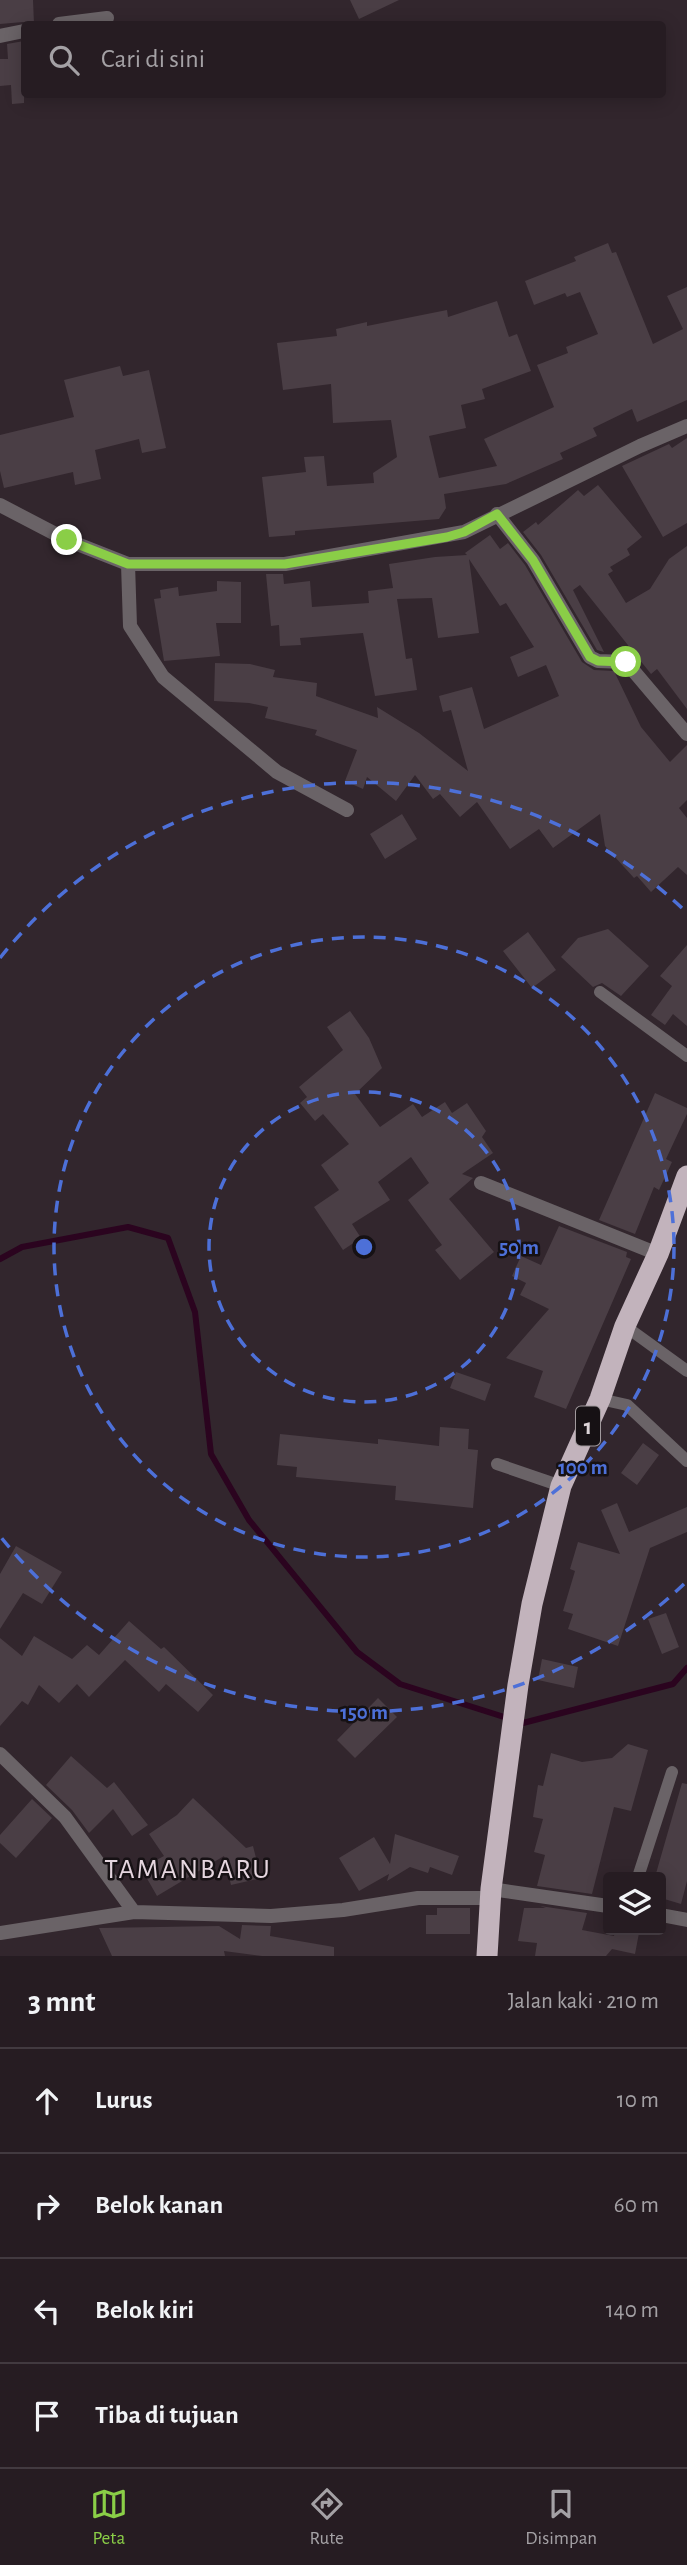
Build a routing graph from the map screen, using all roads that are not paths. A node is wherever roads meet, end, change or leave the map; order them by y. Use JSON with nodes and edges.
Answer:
{"nodes":[{"id":1,"x":107,"y":18,"type":"dead end"},
{"id":2,"x":84,"y":21,"type":"edge"},
{"id":3,"x":21,"y":32,"type":"edge"},
{"id":4,"x":0,"y":36,"type":"edge"},
{"id":5,"x":687,"y":426,"type":"edge"},
{"id":6,"x":0,"y":505,"type":"edge"},
{"id":7,"x":497,"y":514,"type":"junction"},
{"id":8,"x":128,"y":564,"type":"junction"},
{"id":9,"x":687,"y":734,"type":"edge"},
{"id":10,"x":346,"y":810,"type":"dead end"},
{"id":11,"x":600,"y":992,"type":"dead end"},
{"id":12,"x":687,"y":1056,"type":"edge"},
{"id":13,"x":687,"y":1175,"type":"edge"},
{"id":14,"x":481,"y":1183,"type":"dead end"},
{"id":15,"x":658,"y":1254,"type":"junction"},
{"id":16,"x":625,"y":1326,"type":"junction"},
{"id":17,"x":687,"y":1371,"type":"edge"},
{"id":18,"x":600,"y":1399,"type":"junction"},
{"id":19,"x":687,"y":1461,"type":"edge"},
{"id":20,"x":497,"y":1464,"type":"dead end"},
{"id":21,"x":561,"y":1486,"type":"junction"},
{"id":22,"x":0,"y":1754,"type":"edge"},
{"id":23,"x":672,"y":1772,"type":"dead end"},
{"id":24,"x":640,"y":1872,"type":"edge"},
{"id":25,"x":490,"y":1893,"type":"junction"},
{"id":26,"x":603,"y":1905,"type":"edge"},
{"id":27,"x":134,"y":1912,"type":"junction"},
{"id":28,"x":666,"y":1916,"type":"edge"},
{"id":29,"x":687,"y":1920,"type":"edge"},
{"id":30,"x":0,"y":1933,"type":"edge"},
{"id":31,"x":487,"y":1956,"type":"edge"}],
"edges":[{"from":1,"to":2,"type":"street"},
{"from":3,"to":4,"type":"street"},
{"from":5,"to":7,"type":"street"},
{"from":6,"to":8,"type":"street"},
{"from":7,"to":8,"type":"street"},
{"from":7,"to":9,"type":"street"},
{"from":8,"to":10,"type":"street"},
{"from":11,"to":12,"type":"lane"},
{"from":13,"to":15,"type":"highway","number":"1"},
{"from":14,"to":15,"type":"street"},
{"from":15,"to":16,"type":"highway","number":"1"},
{"from":16,"to":17,"type":"lane"},
{"from":16,"to":18,"type":"highway","number":"1"},
{"from":18,"to":19,"type":"lane"},
{"from":18,"to":21,"type":"highway","number":"1"},
{"from":20,"to":21,"type":"lane"},
{"from":21,"to":25,"type":"highway","number":"1"},
{"from":22,"to":27,"type":"street"},
{"from":23,"to":24,"type":"lane"},
{"from":25,"to":26,"type":"street"},
{"from":25,"to":27,"type":"street"},
{"from":25,"to":31,"type":"highway","number":"1"},
{"from":27,"to":30,"type":"street"},
{"from":28,"to":29,"type":"street"}]}
